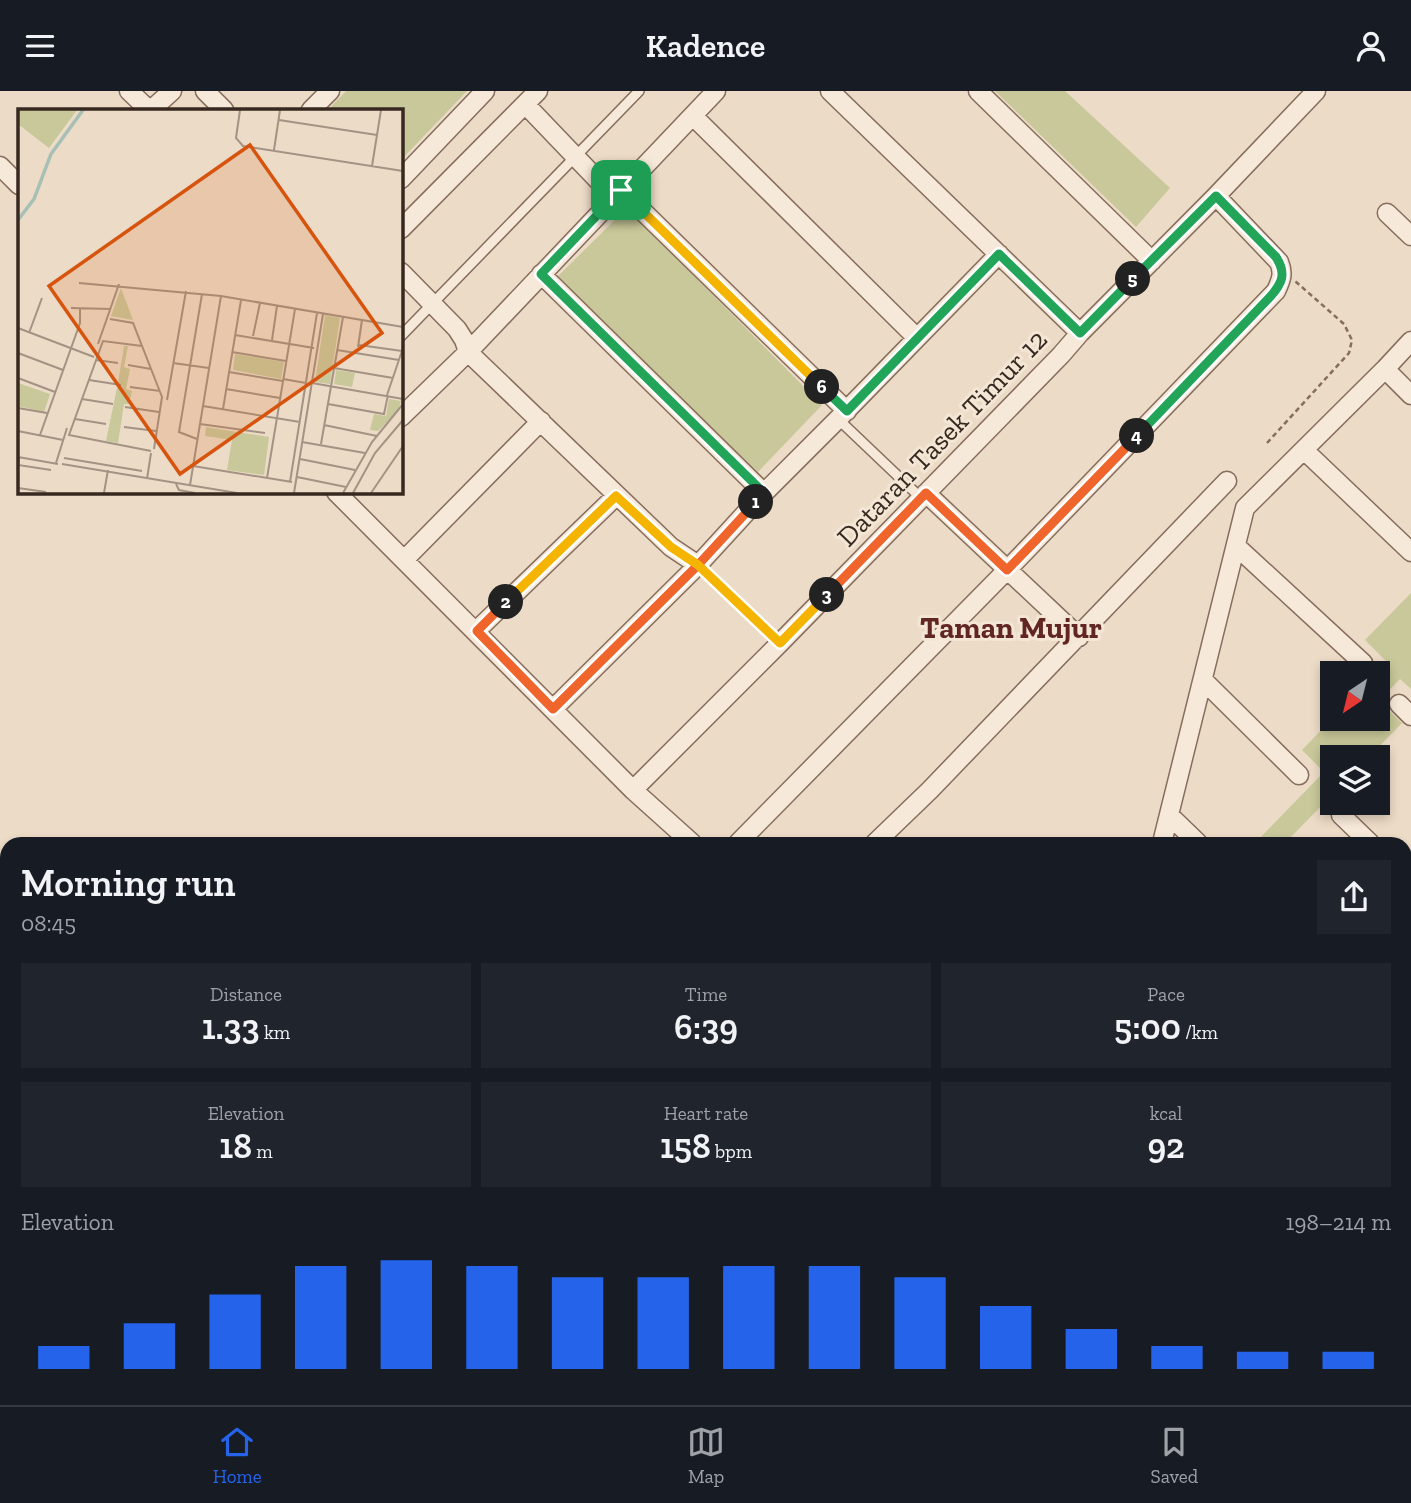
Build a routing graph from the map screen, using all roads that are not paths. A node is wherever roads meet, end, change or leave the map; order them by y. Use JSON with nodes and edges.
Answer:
{"nodes":[{"id":1,"x":129,"y":91,"type":"edge"},
{"id":2,"x":172,"y":91,"type":"edge"},
{"id":3,"x":205,"y":91,"type":"edge"},
{"id":4,"x":330,"y":91,"type":"edge"},
{"id":5,"x":485,"y":91,"type":"edge"},
{"id":6,"x":639,"y":91,"type":"edge"},
{"id":7,"x":716,"y":91,"type":"edge"},
{"id":8,"x":830,"y":91,"type":"edge"},
{"id":9,"x":978,"y":91,"type":"edge"},
{"id":10,"x":1317,"y":91,"type":"edge"},
{"id":11,"x":531,"y":97,"type":"edge"},
{"id":12,"x":149,"y":109,"type":"edge"},
{"id":13,"x":151,"y":109,"type":"edge"},
{"id":14,"x":223,"y":109,"type":"edge"},
{"id":15,"x":312,"y":109,"type":"edge"},
{"id":16,"x":693,"y":115,"type":"junction"},
{"id":17,"x":575,"y":156,"type":"junction"},
{"id":18,"x":0,"y":166,"type":"edge"},
{"id":19,"x":402,"y":178,"type":"edge"},
{"id":20,"x":18,"y":184,"type":"edge"},
{"id":21,"x":617,"y":194,"type":"junction"},
{"id":22,"x":1216,"y":196,"type":"junction"},
{"id":23,"x":1387,"y":213,"type":"dead end"},
{"id":24,"x":402,"y":228,"type":"edge"},
{"id":25,"x":1411,"y":236,"type":"edge"},
{"id":26,"x":999,"y":254,"type":"junction"},
{"id":27,"x":1152,"y":261,"type":"junction"},
{"id":28,"x":402,"y":273,"type":"edge"},
{"id":29,"x":541,"y":274,"type":"junction"},
{"id":30,"x":432,"y":304,"type":"junction"},
{"id":31,"x":1080,"y":333,"type":"junction"},
{"id":32,"x":402,"y":335,"type":"edge"},
{"id":33,"x":917,"y":338,"type":"junction"},
{"id":34,"x":1411,"y":341,"type":"edge"},
{"id":35,"x":468,"y":352,"type":"junction"},
{"id":36,"x":1385,"y":369,"type":"junction"},
{"id":37,"x":1411,"y":394,"type":"edge"},
{"id":38,"x":842,"y":415,"type":"junction"},
{"id":39,"x":402,"y":416,"type":"edge"},
{"id":40,"x":541,"y":421,"type":"junction"},
{"id":41,"x":1304,"y":450,"type":"junction"},
{"id":42,"x":1227,"y":481,"type":"dead end"},
{"id":43,"x":337,"y":493,"type":"edge"},
{"id":44,"x":764,"y":493,"type":"junction"},
{"id":45,"x":616,"y":496,"type":"junction"},
{"id":46,"x":924,"y":496,"type":"junction"},
{"id":47,"x":1236,"y":546,"type":"junction"},
{"id":48,"x":1411,"y":552,"type":"edge"},
{"id":49,"x":404,"y":560,"type":"junction"},
{"id":50,"x":698,"y":565,"type":"junction"},
{"id":51,"x":1007,"y":570,"type":"junction"},
{"id":52,"x":477,"y":631,"type":"junction"},
{"id":53,"x":1079,"y":637,"type":"junction"},
{"id":54,"x":780,"y":643,"type":"junction"},
{"id":55,"x":1361,"y":661,"type":"edge"},
{"id":56,"x":1203,"y":680,"type":"junction"},
{"id":57,"x":553,"y":709,"type":"junction"},
{"id":58,"x":1299,"y":775,"type":"dead end"},
{"id":59,"x":633,"y":790,"type":"junction"},
{"id":60,"x":1169,"y":815,"type":"junction"},
{"id":61,"x":1341,"y":815,"type":"dead end"},
{"id":62,"x":685,"y":837,"type":"edge"},
{"id":63,"x":744,"y":837,"type":"edge"},
{"id":64,"x":881,"y":837,"type":"edge"},
{"id":65,"x":1164,"y":837,"type":"edge"},
{"id":66,"x":1192,"y":837,"type":"edge"},
{"id":67,"x":1364,"y":837,"type":"edge"}],
"edges":[{"from":1,"to":12,"type":"street"},
{"from":2,"to":13,"type":"street"},
{"from":3,"to":14,"type":"street"},
{"from":4,"to":15,"type":"street"},
{"from":5,"to":19,"type":"street"},
{"from":6,"to":17,"type":"lane"},
{"from":7,"to":16,"type":"street"},
{"from":8,"to":26,"type":"street"},
{"from":9,"to":27,"type":"street"},
{"from":10,"to":22,"type":"street","name":"Dataran Tasek Timur 12"},
{"from":11,"to":17,"type":"street"},
{"from":11,"to":24,"type":"street"},
{"from":16,"to":21,"type":"street"},
{"from":16,"to":33,"type":"street"},
{"from":17,"to":21,"type":"street"},
{"from":17,"to":30,"type":"lane"},
{"from":18,"to":20,"type":"street"},
{"from":21,"to":29,"type":"street"},
{"from":21,"to":38,"type":"street"},
{"from":22,"to":27,"type":"street","name":"Dataran Tasek Timur 12"},
{"from":22,"to":51,"type":"street"},
{"from":23,"to":25,"type":"street"},
{"from":26,"to":31,"type":"street"},
{"from":26,"to":33,"type":"street"},
{"from":27,"to":31,"type":"street","name":"Dataran Tasek Timur 12"},
{"from":28,"to":30,"type":"street"},
{"from":29,"to":35,"type":"street"},
{"from":29,"to":44,"type":"street"},
{"from":30,"to":32,"type":"lane"},
{"from":30,"to":35,"type":"street"},
{"from":31,"to":46,"type":"street","name":"Dataran Tasek Timur 12"},
{"from":33,"to":38,"type":"street"},
{"from":34,"to":36,"type":"street"},
{"from":35,"to":39,"type":"street"},
{"from":35,"to":40,"type":"street"},
{"from":36,"to":37,"type":"street"},
{"from":36,"to":41,"type":"street"},
{"from":38,"to":44,"type":"street"},
{"from":38,"to":46,"type":"lane"},
{"from":40,"to":45,"type":"street"},
{"from":40,"to":49,"type":"street"},
{"from":41,"to":47,"type":"street"},
{"from":41,"to":48,"type":"street"},
{"from":42,"to":53,"type":"street"},
{"from":43,"to":49,"type":"street"},
{"from":44,"to":50,"type":"street"},
{"from":45,"to":50,"type":"street"},
{"from":45,"to":52,"type":"street"},
{"from":46,"to":51,"type":"street"},
{"from":46,"to":54,"type":"street","name":"Dataran Tasek Timur 12"},
{"from":47,"to":55,"type":"street"},
{"from":47,"to":56,"type":"street"},
{"from":49,"to":52,"type":"street"},
{"from":50,"to":54,"type":"lane"},
{"from":50,"to":57,"type":"street"},
{"from":51,"to":53,"type":"street"},
{"from":51,"to":63,"type":"street"},
{"from":52,"to":57,"type":"street"},
{"from":53,"to":64,"type":"street"},
{"from":54,"to":59,"type":"street","name":"Dataran Tasek Timur 12"},
{"from":56,"to":58,"type":"street"},
{"from":56,"to":60,"type":"street"},
{"from":57,"to":59,"type":"street"},
{"from":59,"to":62,"type":"street"},
{"from":60,"to":65,"type":"street"},
{"from":60,"to":66,"type":"street"},
{"from":61,"to":67,"type":"street"}]}
